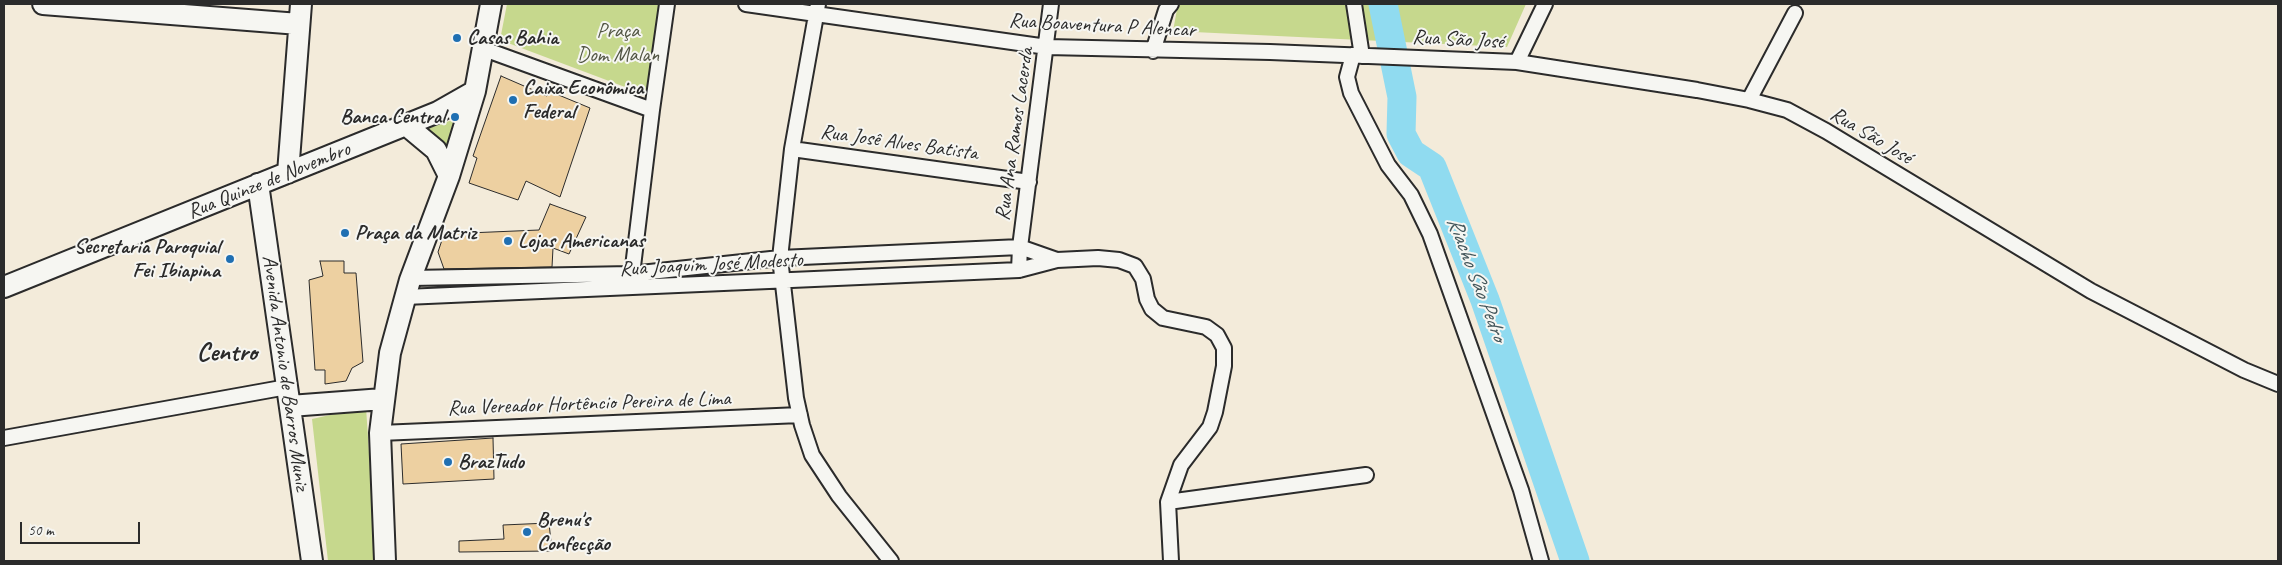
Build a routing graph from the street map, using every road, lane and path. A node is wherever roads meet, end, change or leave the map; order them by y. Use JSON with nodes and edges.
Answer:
{"nodes":[{"id":1,"x":43,"y":4,"type":"edge"},
{"id":2,"x":300,"y":4,"type":"edge"},
{"id":3,"x":491,"y":4,"type":"edge"},
{"id":4,"x":667,"y":4,"type":"edge"},
{"id":5,"x":746,"y":4,"type":"edge"},
{"id":6,"x":1050,"y":4,"type":"edge"},
{"id":7,"x":1354,"y":4,"type":"edge"},
{"id":8,"x":1545,"y":4,"type":"edge"},
{"id":9,"x":1168,"y":6,"type":"edge"},
{"id":10,"x":817,"y":9,"type":"edge"},
{"id":11,"x":1795,"y":13,"type":"dead end"},
{"id":12,"x":299,"y":24,"type":"junction"},
{"id":13,"x":1047,"y":47,"type":"junction"},
{"id":14,"x":484,"y":49,"type":"junction"},
{"id":15,"x":1153,"y":51,"type":"junction"},
{"id":16,"x":1358,"y":55,"type":"junction"},
{"id":17,"x":1399,"y":57,"type":"joint"},
{"id":18,"x":1517,"y":62,"type":"junction"},
{"id":19,"x":475,"y":91,"type":"junction"},
{"id":20,"x":1749,"y":100,"type":"junction"},
{"id":21,"x":652,"y":110,"type":"junction"},
{"id":22,"x":406,"y":125,"type":"junction"},
{"id":23,"x":792,"y":149,"type":"junction"},
{"id":24,"x":288,"y":173,"type":"junction"},
{"id":25,"x":449,"y":176,"type":"junction"},
{"id":26,"x":1029,"y":182,"type":"junction"},
{"id":27,"x":258,"y":184,"type":"junction"},
{"id":28,"x":1020,"y":247,"type":"junction"},
{"id":29,"x":943,"y":251,"type":"junction"},
{"id":30,"x":780,"y":258,"type":"junction"},
{"id":31,"x":1057,"y":260,"type":"junction"},
{"id":32,"x":1019,"y":270,"type":"junction"},
{"id":33,"x":631,"y":274,"type":"junction"},
{"id":34,"x":944,"y":274,"type":"junction"},
{"id":35,"x":782,"y":282,"type":"junction"},
{"id":36,"x":4,"y":287,"type":"edge"},
{"id":37,"x":408,"y":288,"type":"junction"},
{"id":38,"x":631,"y":288,"type":"junction"},
{"id":39,"x":2278,"y":384,"type":"edge"},
{"id":40,"x":289,"y":396,"type":"junction"},
{"id":41,"x":383,"y":399,"type":"junction"},
{"id":42,"x":800,"y":415,"type":"junction"},
{"id":43,"x":380,"y":433,"type":"junction"},
{"id":44,"x":4,"y":438,"type":"edge"},
{"id":45,"x":1366,"y":475,"type":"dead end"},
{"id":46,"x":1168,"y":502,"type":"junction"},
{"id":47,"x":312,"y":561,"type":"edge"},
{"id":48,"x":384,"y":561,"type":"edge"},
{"id":49,"x":891,"y":561,"type":"edge"},
{"id":50,"x":1170,"y":561,"type":"edge"},
{"id":51,"x":1541,"y":561,"type":"edge"}],
"edges":[{"from":1,"to":12,"type":"main road"},
{"from":2,"to":12,"type":"main road"},
{"from":3,"to":14,"type":"main road"},
{"from":4,"to":21,"type":"street"},
{"from":5,"to":10,"type":"street","name":"Rua Boaventura P Alencar"},
{"from":6,"to":13,"type":"street","name":"Rua Ana Ramos Lacerda"},
{"from":7,"to":16,"type":"street"},
{"from":8,"to":18,"type":"street"},
{"from":9,"to":15,"type":"street"},
{"from":10,"to":13,"type":"street","name":"Rua Boaventura P Alencar"},
{"from":10,"to":23,"type":"street"},
{"from":11,"to":20,"type":"street"},
{"from":12,"to":24,"type":"main road"},
{"from":13,"to":15,"type":"street","name":"Rua Boaventura P Alencar"},
{"from":13,"to":26,"type":"street","name":"Rua Ana Ramos Lacerda"},
{"from":14,"to":19,"type":"main road"},
{"from":14,"to":21,"type":"street"},
{"from":15,"to":16,"type":"street","name":"Rua Boaventura P Alencar"},
{"from":16,"to":17,"type":"street","name":"Rua Boaventura P Alencar"},
{"from":16,"to":51,"type":"street"},
{"from":17,"to":18,"type":"street","name":"Rua São José"},
{"from":18,"to":20,"type":"street","name":"Rua São José"},
{"from":19,"to":22,"type":"main road","name":"Rua Quinze de Novembro"},
{"from":19,"to":25,"type":"main road"},
{"from":20,"to":39,"type":"street","name":"Rua São José"},
{"from":21,"to":33,"type":"street"},
{"from":22,"to":24,"type":"main road","name":"Rua Quinze de Novembro"},
{"from":22,"to":25,"type":"main road"},
{"from":23,"to":26,"type":"street","name":"Rua Josê Alves Batista"},
{"from":23,"to":30,"type":"street"},
{"from":24,"to":27,"type":"main road","name":"Rua Quinze de Novembro"},
{"from":25,"to":37,"type":"main road"},
{"from":26,"to":28,"type":"street","name":"Rua Ana Ramos Lacerda"},
{"from":27,"to":36,"type":"main road","name":"Rua Quinze de Novembro"},
{"from":27,"to":40,"type":"main road","name":"Avenida Antonio de Barros Muniz"},
{"from":28,"to":29,"type":"street","name":"Rua Joaquim José Modesto"},
{"from":28,"to":31,"type":"street"},
{"from":28,"to":32,"type":"street","name":"Rua Ana Ramos Lacerda"},
{"from":29,"to":30,"type":"street","name":"Rua Joaquim José Modesto"},
{"from":29,"to":34,"type":"street"},
{"from":30,"to":33,"type":"street","name":"Rua Joaquim José Modesto"},
{"from":30,"to":35,"type":"street"},
{"from":31,"to":32,"type":"street","name":"Rua Joaquim José Modesto"},
{"from":31,"to":46,"type":"street"},
{"from":32,"to":34,"type":"street","name":"Rua Joaquim José Modesto"},
{"from":33,"to":37,"type":"street","name":"Rua Joaquim José Modesto"},
{"from":33,"to":38,"type":"street"},
{"from":34,"to":35,"type":"street","name":"Rua Joaquim José Modesto"},
{"from":35,"to":38,"type":"street","name":"Rua Joaquim José Modesto"},
{"from":35,"to":42,"type":"street"},
{"from":37,"to":38,"type":"street","name":"Rua Joaquim José Modesto"},
{"from":37,"to":41,"type":"main road"},
{"from":40,"to":41,"type":"main road"},
{"from":40,"to":44,"type":"street"},
{"from":40,"to":47,"type":"main road","name":"Avenida Antonio de Barros Muniz"},
{"from":41,"to":43,"type":"main road"},
{"from":42,"to":43,"type":"street","name":"Rua Vereador Hortêncio Pereira de Lima"},
{"from":42,"to":49,"type":"street"},
{"from":43,"to":48,"type":"main road"},
{"from":45,"to":46,"type":"street"},
{"from":46,"to":50,"type":"street"}]}
